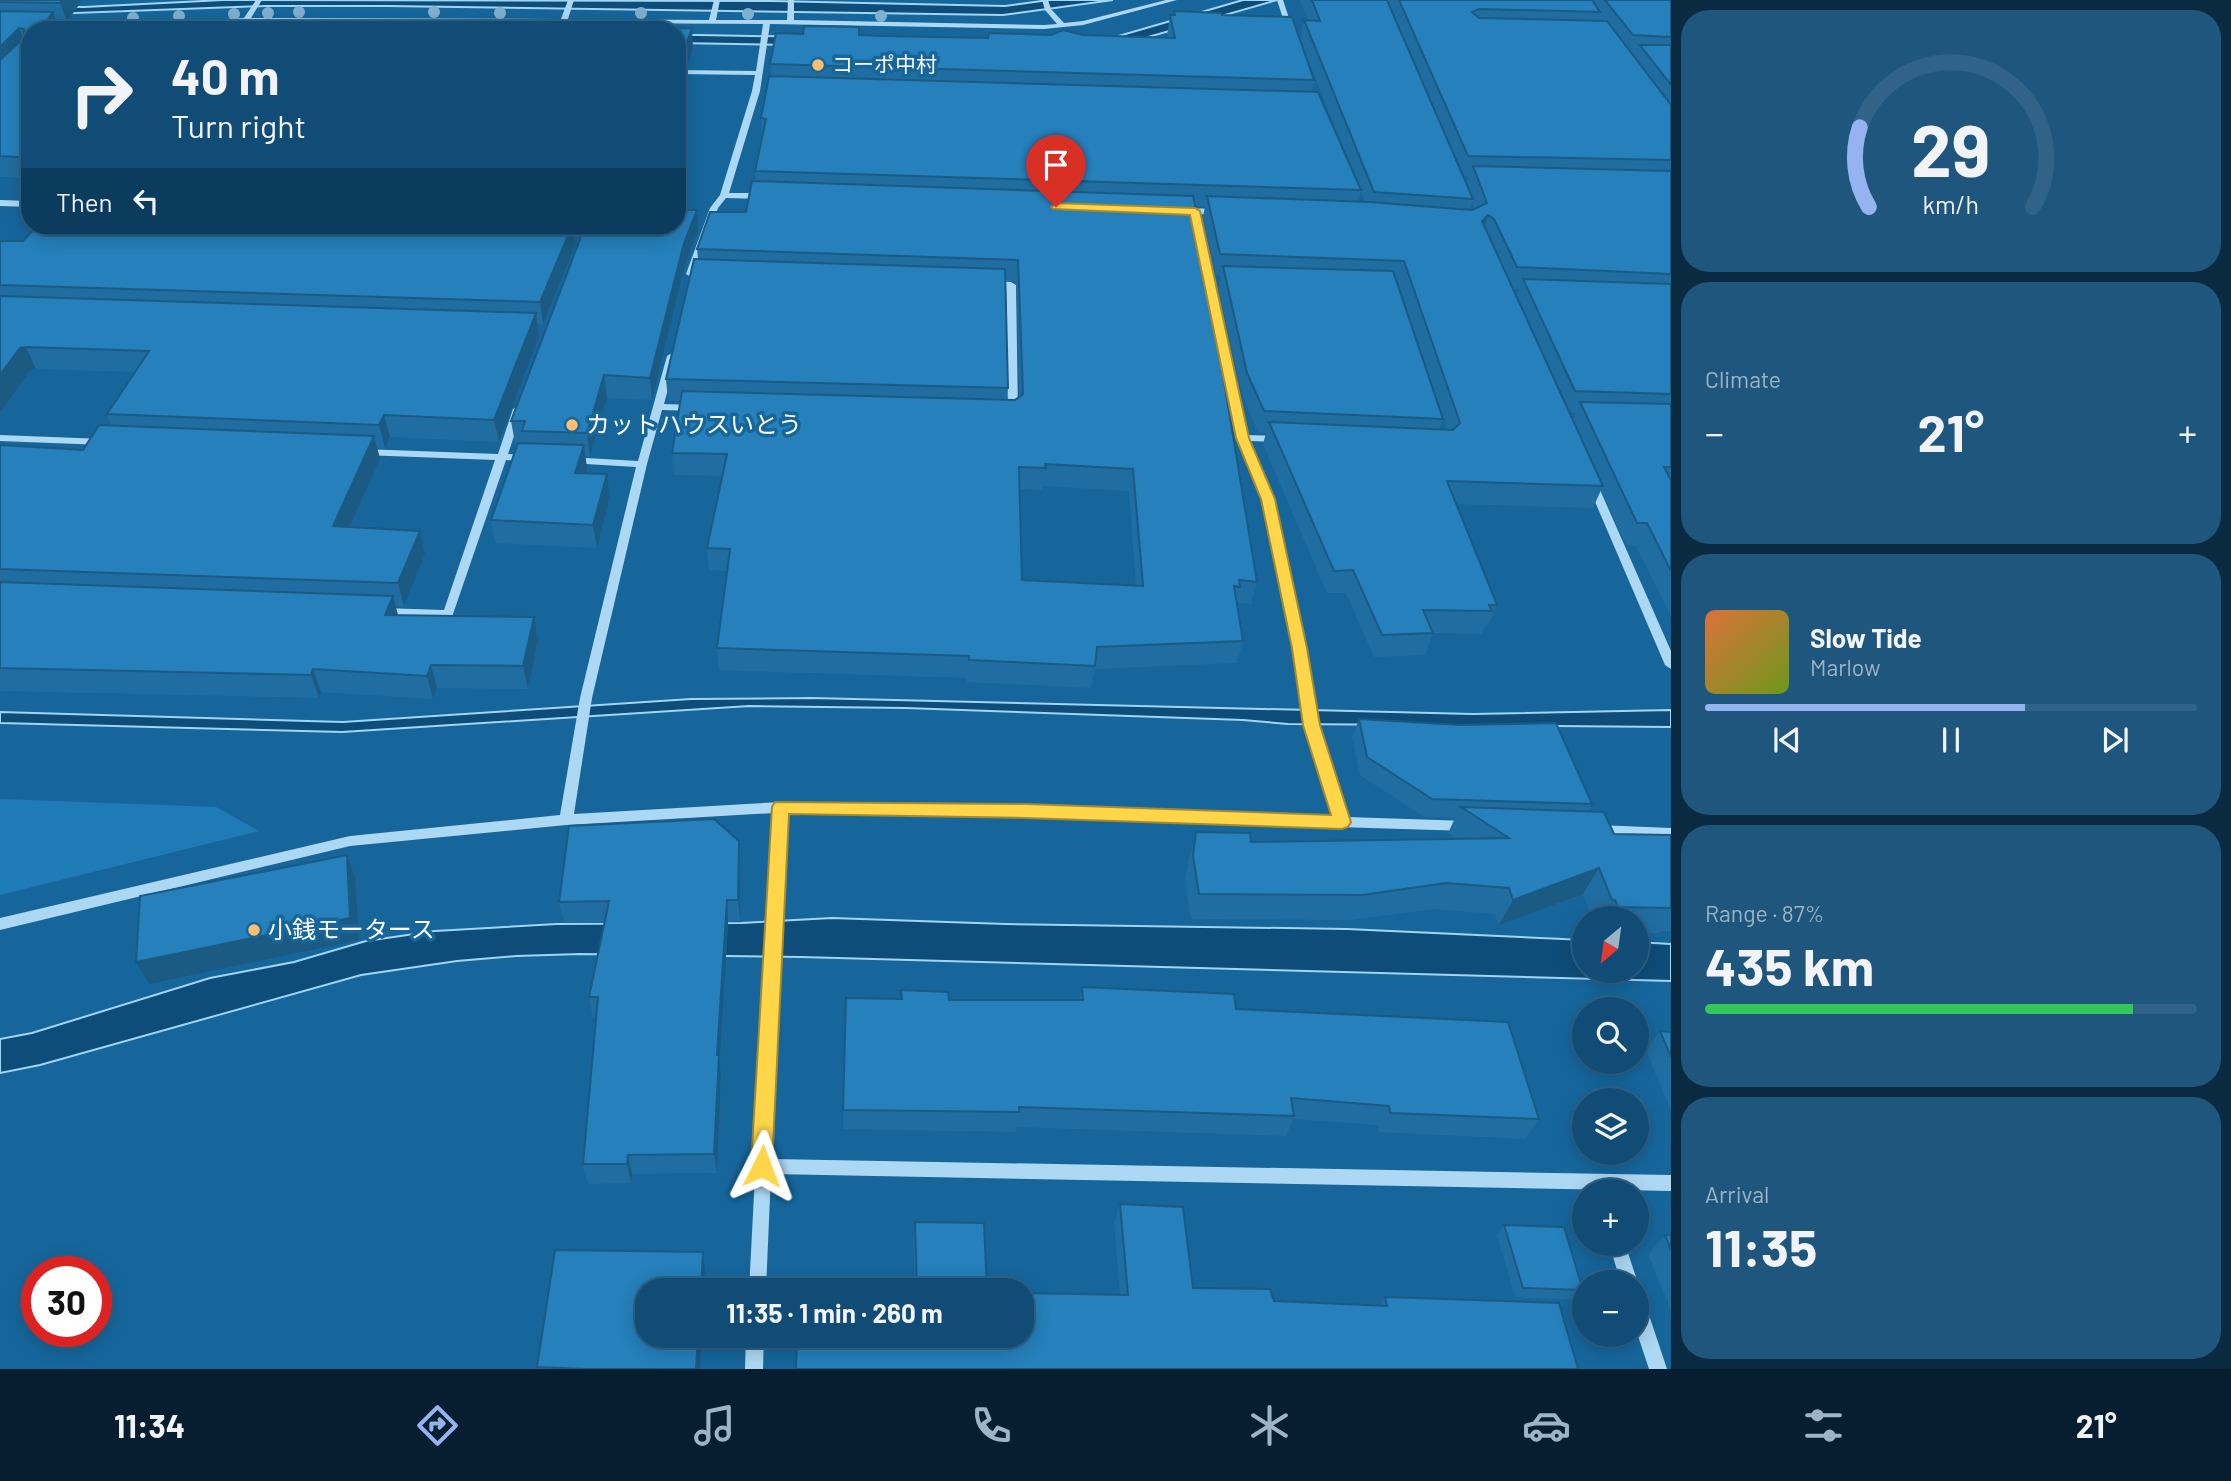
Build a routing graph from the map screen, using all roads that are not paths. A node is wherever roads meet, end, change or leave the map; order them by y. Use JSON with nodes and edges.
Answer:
{"nodes":[{"id":1,"x":259,"y":0,"type":"edge"},
{"id":2,"x":717,"y":0,"type":"edge"},
{"id":3,"x":1045,"y":0,"type":"edge"},
{"id":4,"x":1174,"y":0,"type":"edge"},
{"id":5,"x":1280,"y":0,"type":"edge"},
{"id":6,"x":570,"y":3,"type":"edge"},
{"id":7,"x":791,"y":4,"type":"edge"},
{"id":8,"x":1048,"y":10,"type":"joint"},
{"id":9,"x":715,"y":12,"type":"joint"},
{"id":10,"x":326,"y":19,"type":"joint"},
{"id":11,"x":246,"y":20,"type":"junction"},
{"id":12,"x":491,"y":20,"type":"joint"},
{"id":13,"x":233,"y":21,"type":"edge"},
{"id":14,"x":564,"y":21,"type":"joint"},
{"id":15,"x":686,"y":22,"type":"edge"},
{"id":16,"x":712,"y":22,"type":"junction"},
{"id":17,"x":767,"y":22,"type":"junction"},
{"id":18,"x":790,"y":22,"type":"junction"},
{"id":19,"x":1062,"y":25,"type":"junction"},
{"id":20,"x":1293,"y":36,"type":"edge"},
{"id":21,"x":686,"y":72,"type":"edge"},
{"id":22,"x":760,"y":73,"type":"junction"},
{"id":23,"x":756,"y":91,"type":"junction"},
{"id":24,"x":770,"y":92,"type":"edge"},
{"id":25,"x":724,"y":195,"type":"junction"},
{"id":26,"x":779,"y":197,"type":"edge"},
{"id":27,"x":0,"y":203,"type":"edge"},
{"id":28,"x":21,"y":204,"type":"edge"},
{"id":29,"x":1167,"y":211,"type":"edge"},
{"id":30,"x":1195,"y":211,"type":"junction"},
{"id":31,"x":1234,"y":213,"type":"edge"},
{"id":32,"x":1197,"y":222,"type":"edge"},
{"id":33,"x":691,"y":275,"type":"junction"},
{"id":34,"x":705,"y":275,"type":"edge"},
{"id":35,"x":983,"y":284,"type":"edge"},
{"id":36,"x":688,"y":288,"type":"edge"},
{"id":37,"x":1214,"y":307,"type":"edge"},
{"id":38,"x":675,"y":341,"type":"edge"},
{"id":39,"x":524,"y":394,"type":"edge"},
{"id":40,"x":659,"y":407,"type":"junction"},
{"id":41,"x":700,"y":408,"type":"edge"},
{"id":42,"x":1000,"y":416,"type":"edge"},
{"id":43,"x":0,"y":438,"type":"edge"},
{"id":44,"x":1242,"y":438,"type":"junction"},
{"id":45,"x":1297,"y":440,"type":"edge"},
{"id":46,"x":121,"y":442,"type":"edge"},
{"id":47,"x":347,"y":451,"type":"edge"},
{"id":48,"x":500,"y":457,"type":"junction"},
{"id":49,"x":540,"y":459,"type":"edge"},
{"id":50,"x":553,"y":459,"type":"edge"},
{"id":51,"x":642,"y":464,"type":"junction"},
{"id":52,"x":1588,"y":476,"type":"edge"},
{"id":53,"x":366,"y":611,"type":"edge"},
{"id":54,"x":1671,"y":665,"type":"edge"},
{"id":55,"x":781,"y":807,"type":"junction"},
{"id":56,"x":566,"y":820,"type":"junction"},
{"id":57,"x":1342,"y":822,"type":"junction"},
{"id":58,"x":1479,"y":827,"type":"edge"},
{"id":59,"x":1589,"y":830,"type":"edge"},
{"id":60,"x":1671,"y":833,"type":"edge"},
{"id":61,"x":774,"y":916,"type":"joint"},
{"id":62,"x":0,"y":924,"type":"edge"},
{"id":63,"x":771,"y":959,"type":"joint"},
{"id":64,"x":762,"y":1166,"type":"junction"},
{"id":65,"x":1671,"y":1183,"type":"edge"},
{"id":66,"x":1649,"y":1184,"type":"edge"},
{"id":67,"x":1572,"y":1185,"type":"edge"},
{"id":68,"x":757,"y":1278,"type":"edge"},
{"id":69,"x":1649,"y":1342,"type":"edge"},
{"id":70,"x":755,"y":1348,"type":"edge"},
{"id":71,"x":754,"y":1369,"type":"edge"},
{"id":72,"x":1658,"y":1369,"type":"edge"}],
"edges":[{"from":1,"to":11,"type":"street"},
{"from":2,"to":9,"type":"street"},
{"from":3,"to":8,"type":"street"},
{"from":4,"to":19,"type":"street"},
{"from":5,"to":20,"type":"street"},
{"from":6,"to":14,"type":"street"},
{"from":7,"to":18,"type":"street"},
{"from":8,"to":19,"type":"street"},
{"from":9,"to":16,"type":"street"},
{"from":10,"to":11,"type":"street"},
{"from":10,"to":12,"type":"street"},
{"from":11,"to":13,"type":"street"},
{"from":12,"to":14,"type":"street"},
{"from":15,"to":16,"type":"street"},
{"from":16,"to":17,"type":"street"},
{"from":17,"to":18,"type":"street"},
{"from":17,"to":22,"type":"street"},
{"from":18,"to":19,"type":"street"},
{"from":21,"to":22,"type":"street"},
{"from":22,"to":23,"type":"street"},
{"from":23,"to":24,"type":"street"},
{"from":23,"to":25,"type":"street"},
{"from":25,"to":26,"type":"street"},
{"from":25,"to":33,"type":"street"},
{"from":27,"to":28,"type":"street"},
{"from":29,"to":30,"type":"street"},
{"from":30,"to":31,"type":"street"},
{"from":30,"to":32,"type":"street"},
{"from":33,"to":34,"type":"street"},
{"from":33,"to":36,"type":"street"},
{"from":35,"to":42,"type":"street"},
{"from":37,"to":44,"type":"street"},
{"from":38,"to":40,"type":"street"},
{"from":39,"to":48,"type":"street"},
{"from":40,"to":41,"type":"street"},
{"from":40,"to":51,"type":"street"},
{"from":43,"to":46,"type":"street"},
{"from":44,"to":45,"type":"street"},
{"from":44,"to":57,"type":"street"},
{"from":47,"to":48,"type":"street"},
{"from":48,"to":49,"type":"street"},
{"from":48,"to":53,"type":"street"},
{"from":50,"to":51,"type":"street"},
{"from":51,"to":56,"type":"street"},
{"from":52,"to":54,"type":"street"},
{"from":55,"to":56,"type":"street"},
{"from":55,"to":57,"type":"street"},
{"from":55,"to":61,"type":"street"},
{"from":56,"to":62,"type":"street"},
{"from":57,"to":58,"type":"street"},
{"from":59,"to":60,"type":"street"},
{"from":61,"to":63,"type":"street"},
{"from":63,"to":64,"type":"street"},
{"from":64,"to":67,"type":"street"},
{"from":64,"to":68,"type":"street"},
{"from":65,"to":66,"type":"street"},
{"from":69,"to":72,"type":"street"},
{"from":70,"to":71,"type":"street"}]}
